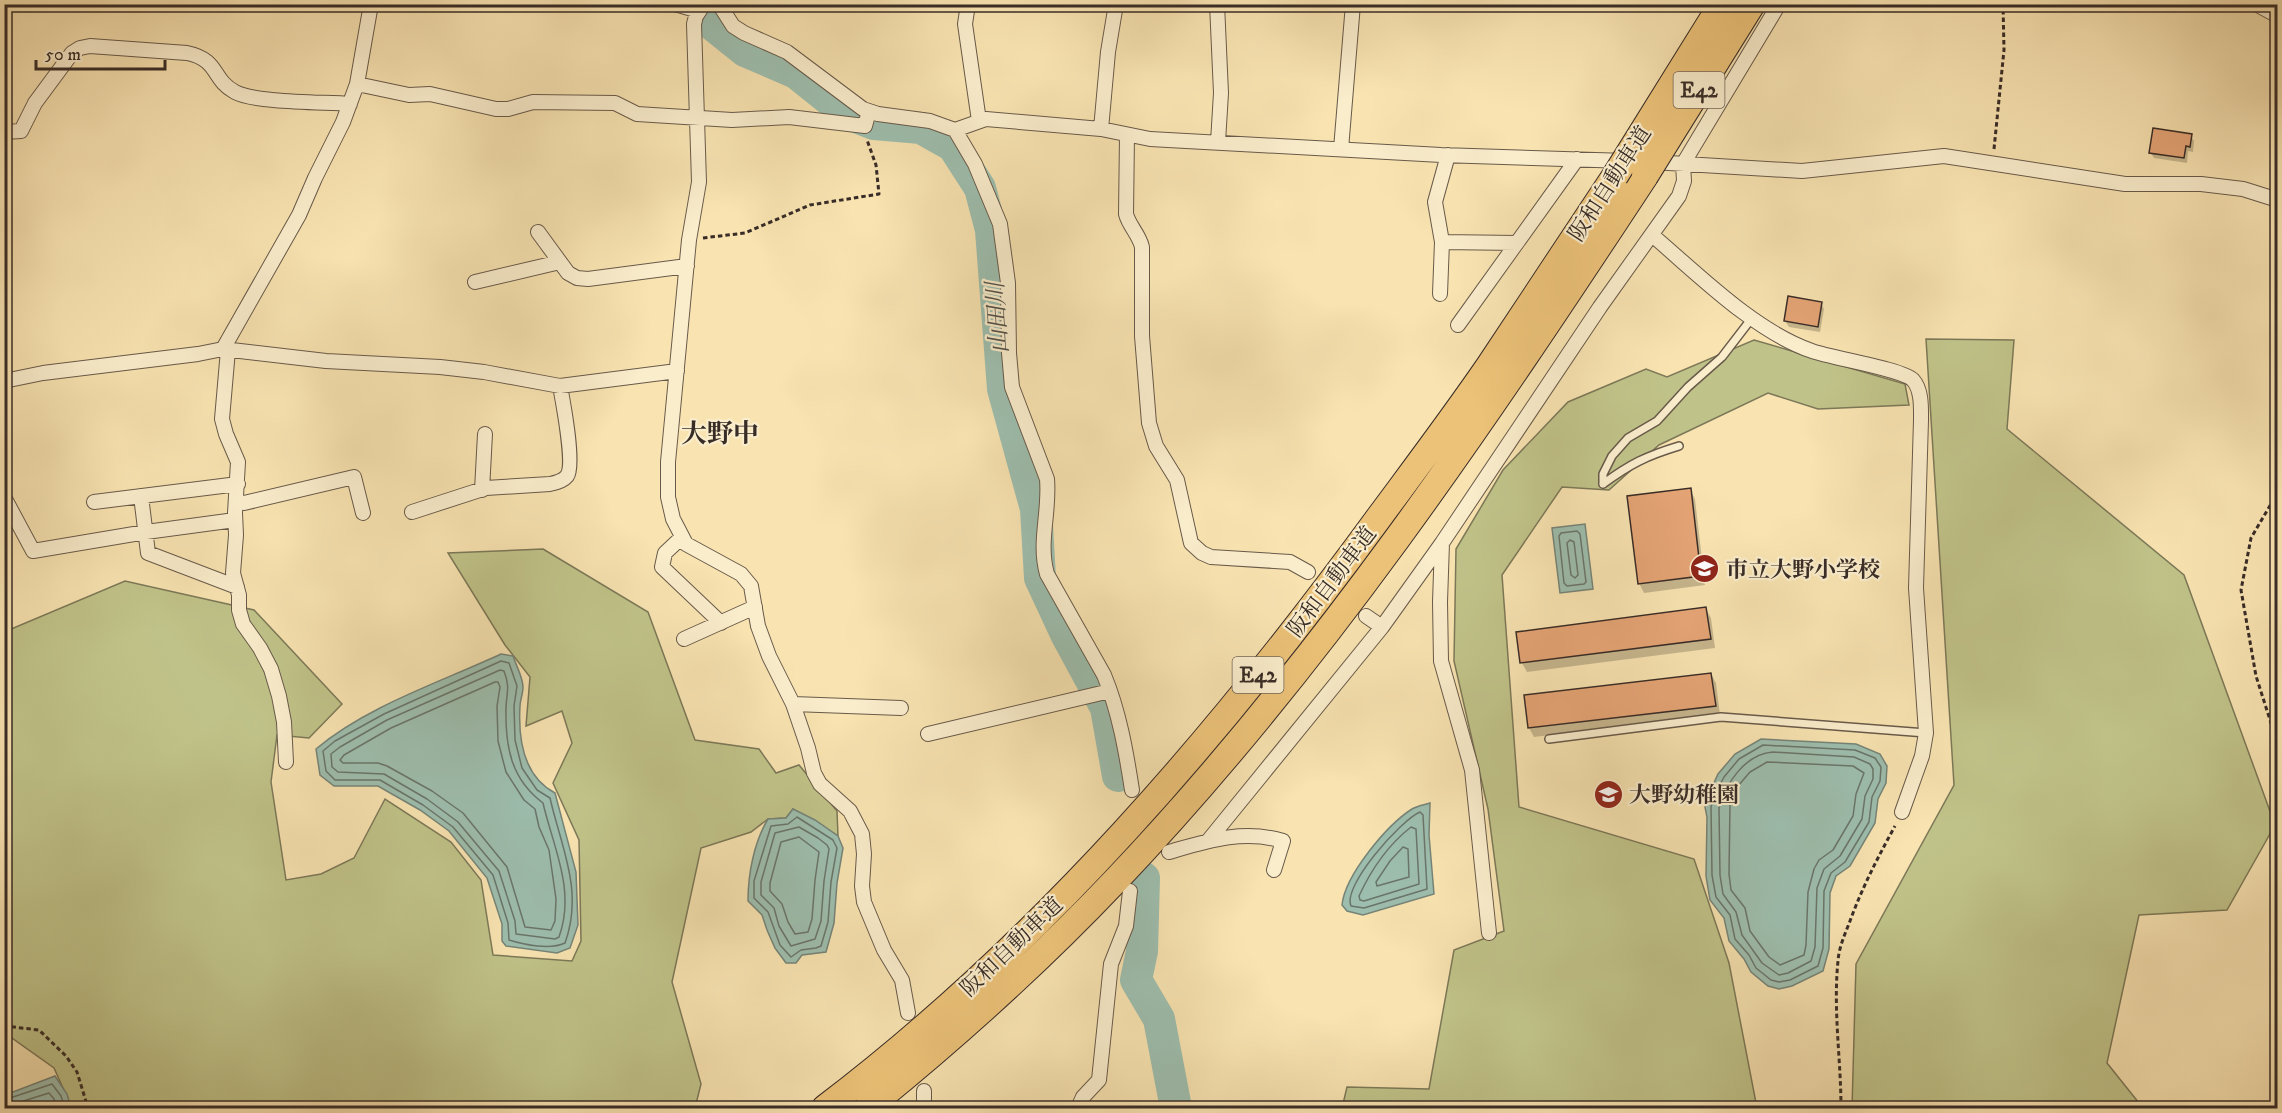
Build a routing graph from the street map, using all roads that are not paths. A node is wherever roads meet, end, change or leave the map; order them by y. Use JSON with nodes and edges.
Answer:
{"nodes":[{"id":1,"x":371,"y":4,"type":"edge"},
{"id":2,"x":675,"y":4,"type":"edge"},
{"id":3,"x":719,"y":4,"type":"edge"},
{"id":4,"x":968,"y":4,"type":"edge"},
{"id":5,"x":1116,"y":4,"type":"edge"},
{"id":6,"x":1217,"y":4,"type":"edge"},
{"id":7,"x":1353,"y":4,"type":"edge"},
{"id":8,"x":1722,"y":4,"type":"edge"},
{"id":9,"x":1752,"y":4,"type":"edge"},
{"id":10,"x":1779,"y":4,"type":"edge"},
{"id":11,"x":2256,"y":4,"type":"edge"},
{"id":12,"x":701,"y":8,"type":"edge"},
{"id":13,"x":2277,"y":16,"type":"edge"},
{"id":14,"x":357,"y":84,"type":"junction"},
{"id":15,"x":350,"y":104,"type":"junction"},
{"id":16,"x":869,"y":111,"type":"junction"},
{"id":17,"x":697,"y":119,"type":"junction"},
{"id":18,"x":979,"y":121,"type":"junction"},
{"id":19,"x":1101,"y":129,"type":"junction"},
{"id":20,"x":955,"y":130,"type":"junction"},
{"id":21,"x":4,"y":132,"type":"edge"},
{"id":22,"x":1127,"y":135,"type":"junction"},
{"id":23,"x":1218,"y":142,"type":"junction"},
{"id":24,"x":1341,"y":149,"type":"junction"},
{"id":25,"x":1448,"y":155,"type":"junction"},
{"id":26,"x":1577,"y":159,"type":"junction"},
{"id":27,"x":1683,"y":164,"type":"junction"},
{"id":28,"x":2277,"y":200,"type":"edge"},
{"id":29,"x":538,"y":232,"type":"dead end"},
{"id":30,"x":1652,"y":235,"type":"junction"},
{"id":31,"x":1442,"y":242,"type":"junction"},
{"id":32,"x":1516,"y":243,"type":"junction"},
{"id":33,"x":560,"y":262,"type":"junction"},
{"id":34,"x":687,"y":266,"type":"junction"},
{"id":35,"x":475,"y":282,"type":"dead end"},
{"id":36,"x":1440,"y":294,"type":"dead end"},
{"id":37,"x":1752,"y":318,"type":"junction"},
{"id":38,"x":1458,"y":325,"type":"dead end"},
{"id":39,"x":226,"y":349,"type":"junction"},
{"id":40,"x":677,"y":371,"type":"junction"},
{"id":41,"x":4,"y":381,"type":"edge"},
{"id":42,"x":560,"y":386,"type":"junction"},
{"id":43,"x":485,"y":434,"type":"dead end"},
{"id":44,"x":1679,"y":446,"type":"dead end"},
{"id":45,"x":238,"y":484,"type":"junction"},
{"id":46,"x":482,"y":490,"type":"junction"},
{"id":47,"x":141,"y":496,"type":"junction"},
{"id":48,"x":4,"y":497,"type":"edge"},
{"id":49,"x":236,"y":501,"type":"junction"},
{"id":50,"x":94,"y":502,"type":"dead end"},
{"id":51,"x":412,"y":512,"type":"dead end"},
{"id":52,"x":363,"y":513,"type":"dead end"},
{"id":53,"x":235,"y":520,"type":"junction"},
{"id":54,"x":146,"y":532,"type":"junction"},
{"id":55,"x":682,"y":537,"type":"junction"},
{"id":56,"x":1442,"y":543,"type":"junction"},
{"id":57,"x":1308,"y":572,"type":"dead end"},
{"id":58,"x":237,"y":587,"type":"junction"},
{"id":59,"x":755,"y":607,"type":"junction"},
{"id":60,"x":1366,"y":616,"type":"dead end"},
{"id":61,"x":721,"y":623,"type":"junction"},
{"id":62,"x":1382,"y":627,"type":"junction"},
{"id":63,"x":684,"y":639,"type":"dead end"},
{"id":64,"x":1110,"y":691,"type":"junction"},
{"id":65,"x":793,"y":704,"type":"junction"},
{"id":66,"x":901,"y":708,"type":"dead end"},
{"id":67,"x":1926,"y":733,"type":"junction"},
{"id":68,"x":928,"y":734,"type":"dead end"},
{"id":69,"x":1549,"y":739,"type":"dead end"},
{"id":70,"x":286,"y":762,"type":"dead end"},
{"id":71,"x":1132,"y":790,"type":"dead end"},
{"id":72,"x":1902,"y":812,"type":"road end"},
{"id":73,"x":1208,"y":841,"type":"junction"},
{"id":74,"x":1169,"y":852,"type":"dead end"},
{"id":75,"x":1274,"y":870,"type":"dead end"},
{"id":76,"x":1130,"y":891,"type":"dead end"},
{"id":77,"x":1489,"y":933,"type":"dead end"},
{"id":78,"x":908,"y":1013,"type":"dead end"},
{"id":79,"x":924,"y":1091,"type":"dead end"},
{"id":80,"x":825,"y":1108,"type":"edge"},
{"id":81,"x":867,"y":1108,"type":"edge"},
{"id":82,"x":924,"y":1108,"type":"edge"},
{"id":83,"x":1078,"y":1108,"type":"edge"}],
"edges":[{"from":1,"to":14,"type":"street"},
{"from":2,"to":12,"type":"street"},
{"from":3,"to":16,"type":"street"},
{"from":4,"to":18,"type":"street"},
{"from":5,"to":19,"type":"street"},
{"from":6,"to":23,"type":"street"},
{"from":7,"to":24,"type":"street"},
{"from":8,"to":80,"type":"highway","name":"阪和自動車道","number":"E42","bridge":true},
{"from":9,"to":81,"type":"highway","name":"阪和自動車道","number":"E42","bridge":true},
{"from":10,"to":27,"type":"street"},
{"from":11,"to":13,"type":"street"},
{"from":12,"to":17,"type":"street"},
{"from":14,"to":15,"type":"street"},
{"from":14,"to":17,"type":"street"},
{"from":15,"to":21,"type":"street"},
{"from":15,"to":39,"type":"street"},
{"from":16,"to":17,"type":"street"},
{"from":16,"to":20,"type":"street"},
{"from":17,"to":34,"type":"street"},
{"from":18,"to":19,"type":"street"},
{"from":18,"to":20,"type":"street"},
{"from":19,"to":22,"type":"street"},
{"from":20,"to":64,"type":"street"},
{"from":22,"to":23,"type":"street"},
{"from":22,"to":57,"type":"street"},
{"from":23,"to":24,"type":"street"},
{"from":24,"to":25,"type":"street"},
{"from":25,"to":26,"type":"street"},
{"from":25,"to":31,"type":"street"},
{"from":26,"to":27,"type":"street"},
{"from":26,"to":32,"type":"street"},
{"from":27,"to":28,"type":"street"},
{"from":27,"to":30,"type":"street"},
{"from":29,"to":33,"type":"street"},
{"from":30,"to":37,"type":"street"},
{"from":30,"to":56,"type":"street"},
{"from":31,"to":32,"type":"street"},
{"from":31,"to":36,"type":"street"},
{"from":32,"to":38,"type":"street"},
{"from":33,"to":34,"type":"street"},
{"from":33,"to":35,"type":"street"},
{"from":34,"to":40,"type":"street"},
{"from":37,"to":44,"type":"lane"},
{"from":37,"to":67,"type":"street"},
{"from":39,"to":41,"type":"street"},
{"from":39,"to":42,"type":"street"},
{"from":39,"to":45,"type":"street"},
{"from":40,"to":42,"type":"street"},
{"from":40,"to":55,"type":"street"},
{"from":42,"to":46,"type":"street"},
{"from":43,"to":46,"type":"street"},
{"from":45,"to":47,"type":"street"},
{"from":45,"to":49,"type":"street"},
{"from":46,"to":51,"type":"street"},
{"from":47,"to":50,"type":"street"},
{"from":47,"to":54,"type":"street"},
{"from":48,"to":54,"type":"street"},
{"from":49,"to":52,"type":"street"},
{"from":49,"to":53,"type":"street"},
{"from":53,"to":54,"type":"street"},
{"from":53,"to":58,"type":"street"},
{"from":54,"to":58,"type":"street"},
{"from":55,"to":59,"type":"street"},
{"from":55,"to":61,"type":"street"},
{"from":56,"to":62,"type":"street"},
{"from":56,"to":77,"type":"street"},
{"from":58,"to":70,"type":"street"},
{"from":59,"to":61,"type":"street"},
{"from":59,"to":65,"type":"street"},
{"from":60,"to":62,"type":"street"},
{"from":61,"to":63,"type":"street"},
{"from":62,"to":73,"type":"street"},
{"from":64,"to":68,"type":"street"},
{"from":64,"to":71,"type":"street"},
{"from":65,"to":66,"type":"street"},
{"from":65,"to":78,"type":"street"},
{"from":67,"to":69,"type":"lane"},
{"from":67,"to":72,"type":"street"},
{"from":73,"to":74,"type":"street"},
{"from":73,"to":75,"type":"street"},
{"from":76,"to":83,"type":"street"},
{"from":79,"to":82,"type":"street"}]}
